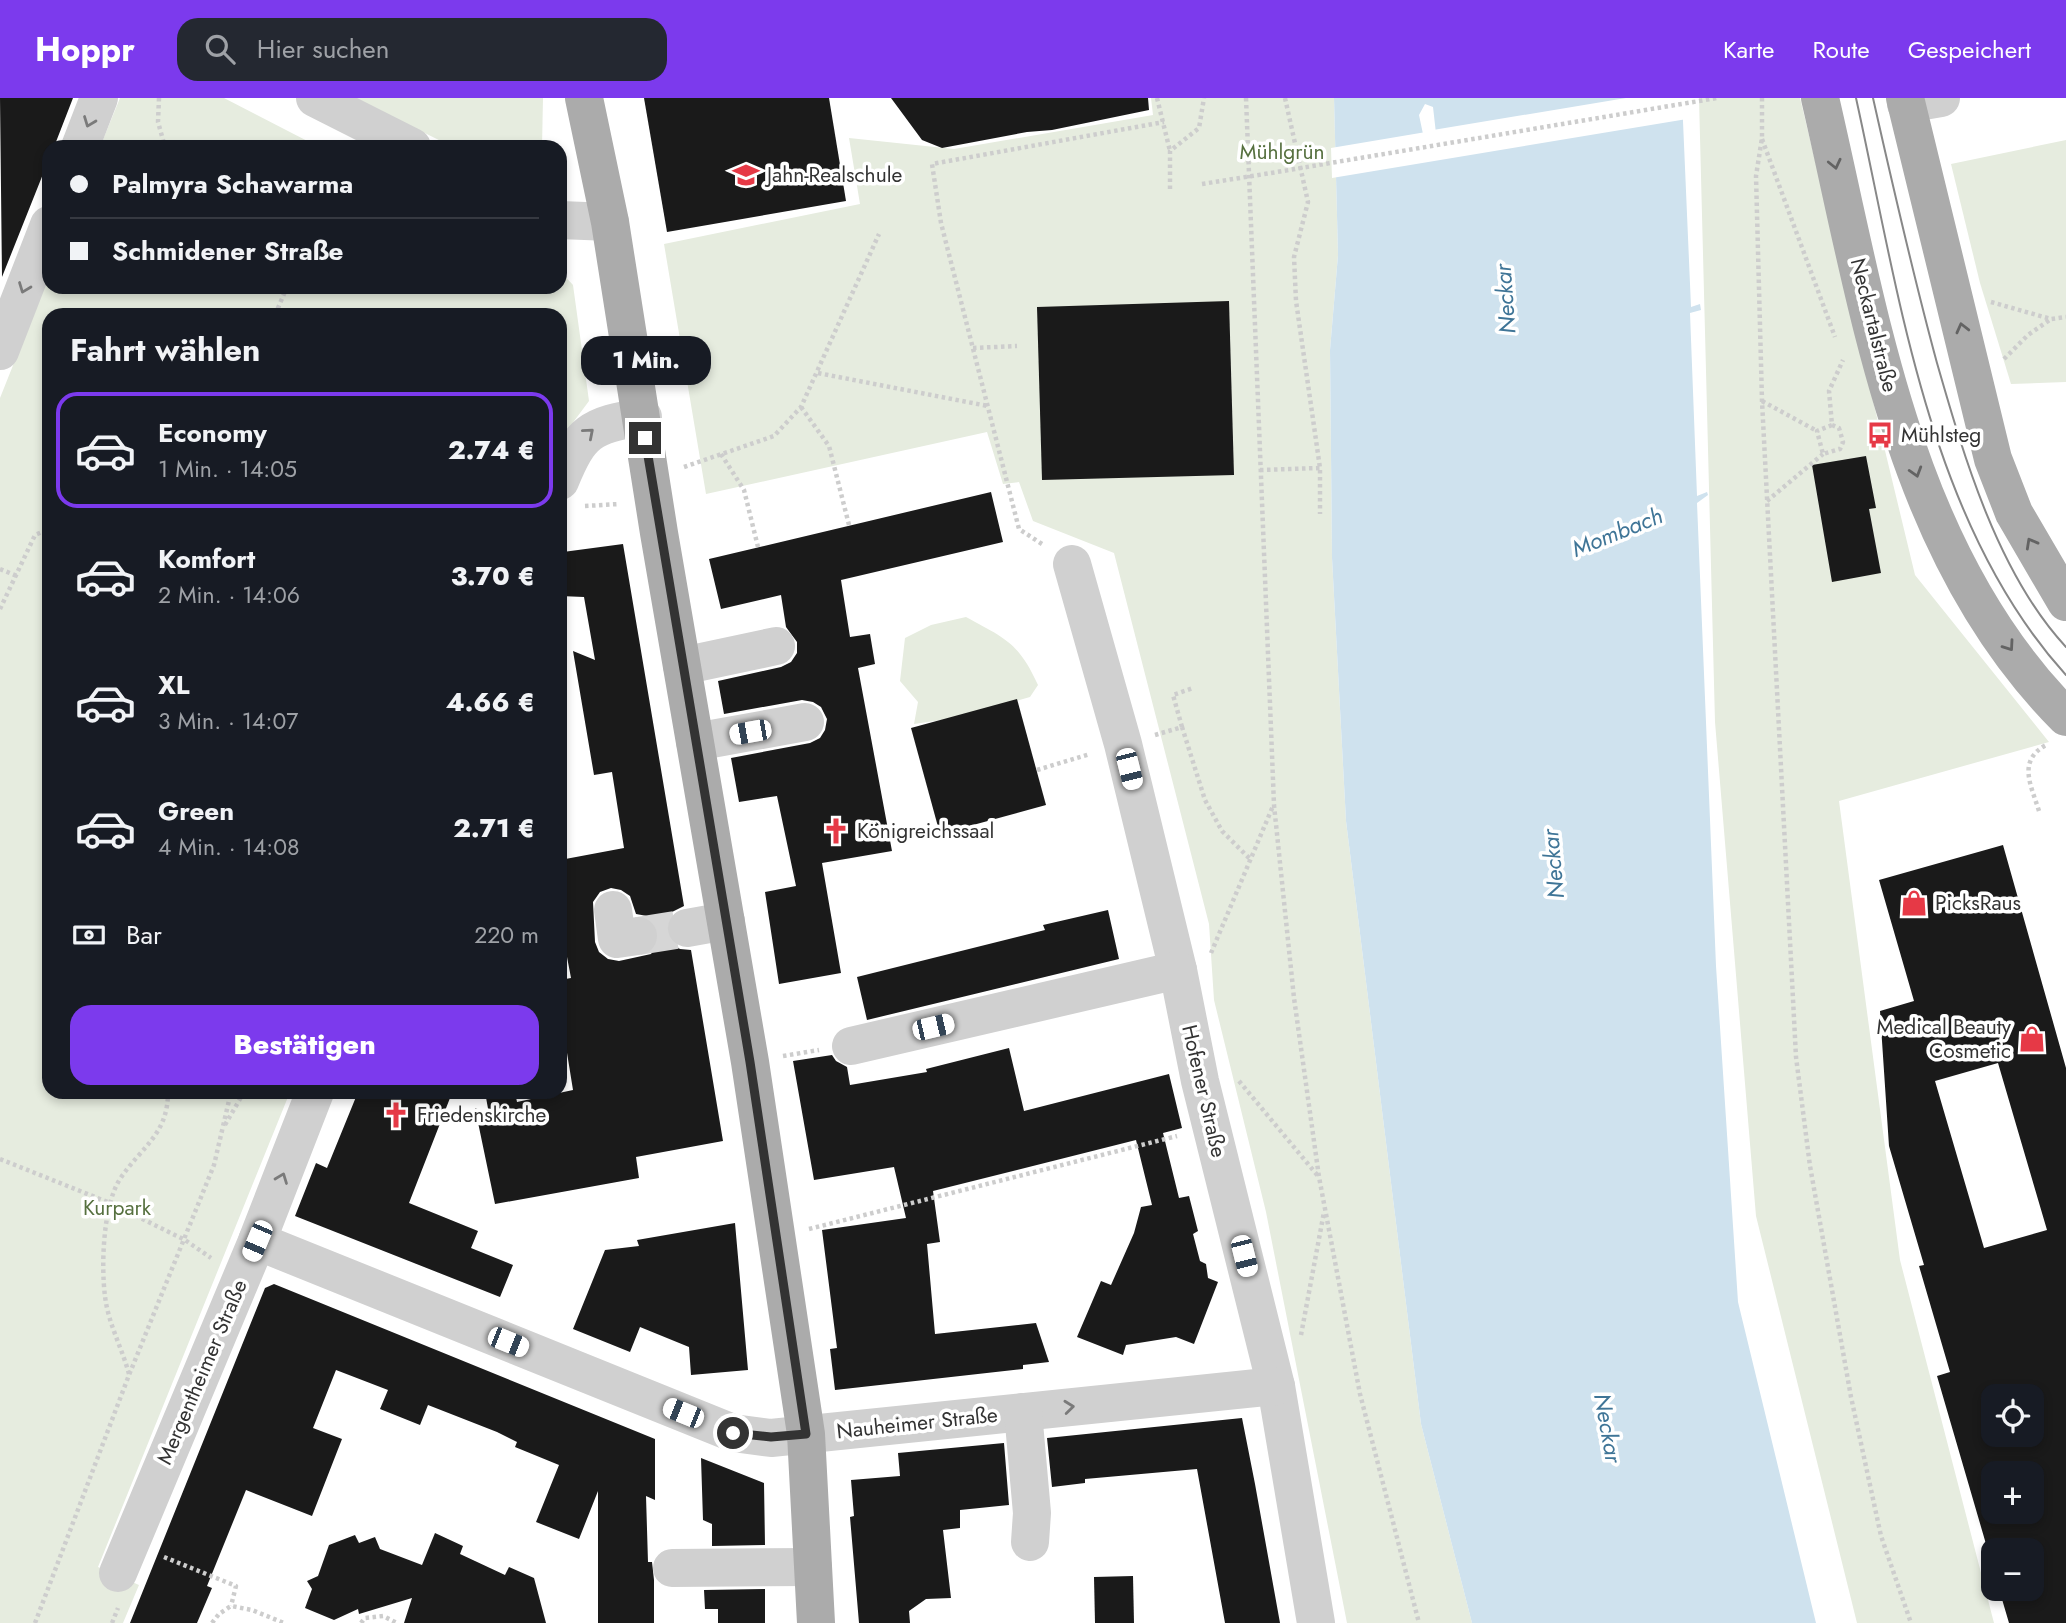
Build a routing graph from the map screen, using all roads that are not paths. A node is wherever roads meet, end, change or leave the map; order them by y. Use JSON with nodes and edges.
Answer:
{"nodes":[{"id":1,"x":99,"y":98,"type":"edge"},
{"id":2,"x":315,"y":98,"type":"edge"},
{"id":3,"x":584,"y":98,"type":"edge"},
{"id":4,"x":1820,"y":98,"type":"edge"},
{"id":5,"x":1917,"y":100,"type":"edge"},
{"id":6,"x":83,"y":140,"type":"edge"},
{"id":7,"x":398,"y":140,"type":"edge"},
{"id":8,"x":567,"y":219,"type":"edge"},
{"id":9,"x":610,"y":222,"type":"junction"},
{"id":10,"x":42,"y":243,"type":"edge"},
{"id":11,"x":0,"y":351,"type":"edge"},
{"id":12,"x":643,"y":418,"type":"junction"},
{"id":13,"x":567,"y":494,"type":"edge"},
{"id":14,"x":1072,"y":564,"type":"road end"},
{"id":15,"x":2066,"y":602,"type":"edge"},
{"id":16,"x":776,"y":646,"type":"dead end"},
{"id":17,"x":682,"y":666,"type":"junction"},
{"id":18,"x":2066,"y":717,"type":"edge"},
{"id":19,"x":805,"y":722,"type":"dead end"},
{"id":20,"x":695,"y":742,"type":"junction"},
{"id":21,"x":726,"y":921,"type":"junction"},
{"id":22,"x":687,"y":928,"type":"tunnel mouth"},
{"id":23,"x":1179,"y":974,"type":"junction"},
{"id":24,"x":851,"y":1046,"type":"road end"},
{"id":25,"x":312,"y":1099,"type":"edge"},
{"id":26,"x":257,"y":1241,"type":"junction"},
{"id":27,"x":1276,"y":1386,"type":"junction"},
{"id":28,"x":1023,"y":1412,"type":"junction"},
{"id":29,"x":806,"y":1434,"type":"junction"},
{"id":30,"x":1030,"y":1542,"type":"dead end"},
{"id":31,"x":813,"y":1567,"type":"junction"},
{"id":32,"x":672,"y":1568,"type":"dead end"},
{"id":33,"x":118,"y":1573,"type":"dead end"},
{"id":34,"x":816,"y":1623,"type":"edge"},
{"id":35,"x":1316,"y":1623,"type":"edge"}],
"edges":[{"from":1,"to":6,"type":"street","one_way":true},
{"from":2,"to":7,"type":"street"},
{"from":3,"to":9,"type":"main road"},
{"from":4,"to":18,"type":"main road","name":"Neckartalstraße","one_way":true},
{"from":15,"to":5,"type":"main road","one_way":true},
{"from":8,"to":9,"type":"street"},
{"from":9,"to":12,"type":"main road"},
{"from":10,"to":11,"type":"street","one_way":true},
{"from":13,"to":12,"type":"street","one_way":true},
{"from":12,"to":17,"type":"main road"},
{"from":14,"to":23,"type":"street","name":"Hofener Straße"},
{"from":16,"to":17,"type":"street"},
{"from":17,"to":20,"type":"main road"},
{"from":19,"to":20,"type":"street"},
{"from":20,"to":21,"type":"main road"},
{"from":21,"to":22,"type":"street"},
{"from":21,"to":29,"type":"main road"},
{"from":23,"to":24,"type":"street"},
{"from":23,"to":27,"type":"street","name":"Hofener Straße"},
{"from":26,"to":25,"type":"street","name":"Mergentheimer Straße","one_way":true},
{"from":26,"to":29,"type":"street","name":"Nauheimer Straße"},
{"from":26,"to":33,"type":"street","name":"Mergentheimer Straße"},
{"from":28,"to":27,"type":"street","name":"Nauheimer Straße","one_way":true},
{"from":27,"to":35,"type":"street","name":"Hofener Straße"},
{"from":28,"to":29,"type":"street","name":"Nauheimer Straße"},
{"from":28,"to":30,"type":"street"},
{"from":29,"to":31,"type":"main road"},
{"from":31,"to":32,"type":"street"},
{"from":31,"to":34,"type":"main road"}]}
